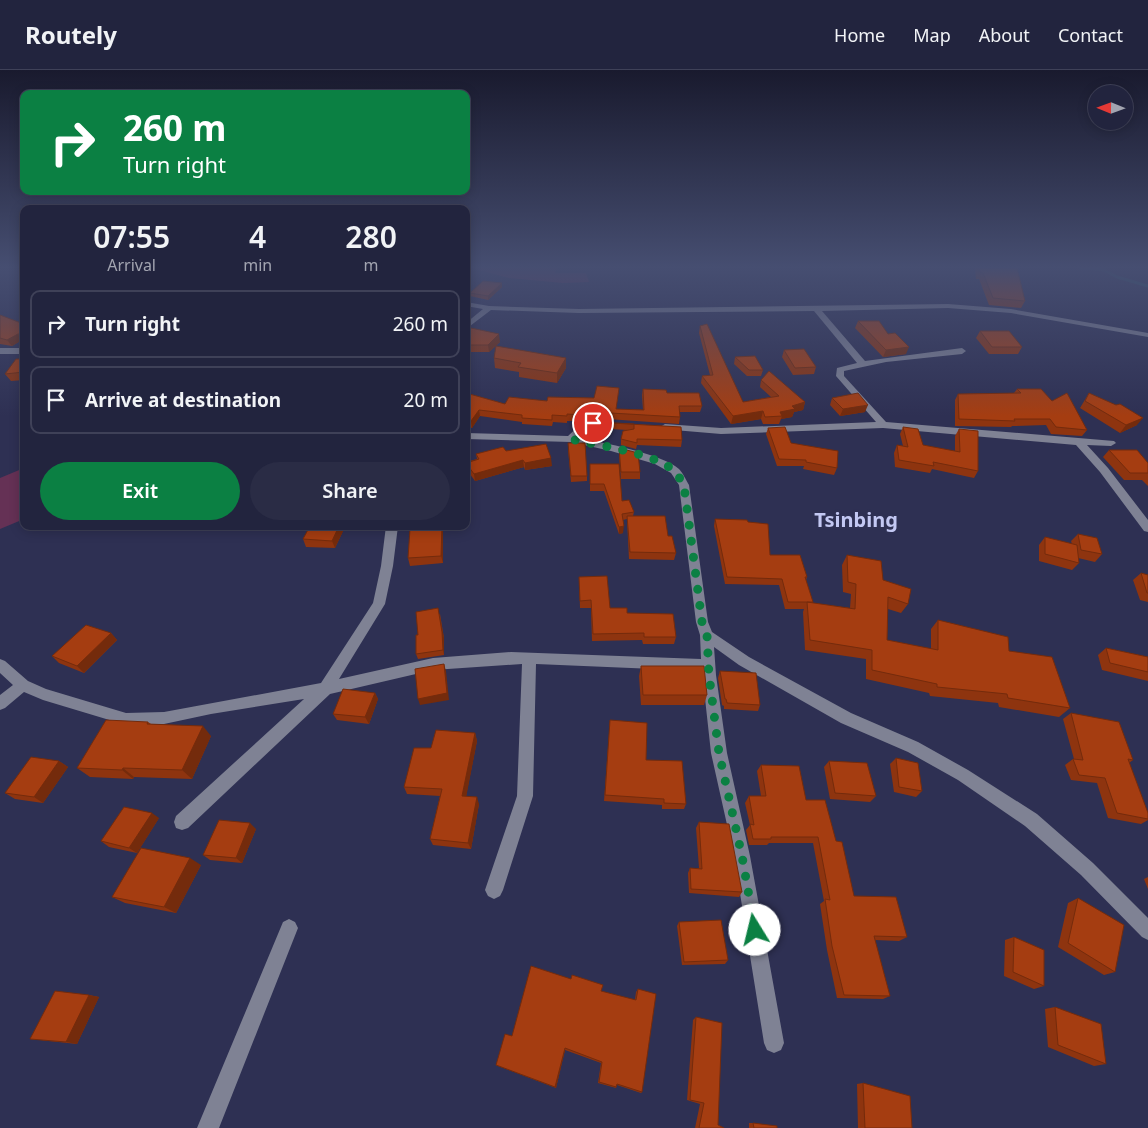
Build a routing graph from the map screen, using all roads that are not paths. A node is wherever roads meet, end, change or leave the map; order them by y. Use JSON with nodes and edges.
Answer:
{"nodes":[{"id":1,"x":823,"y":317,"type":"edge"},
{"id":2,"x":1057,"y":317,"type":"edge"},
{"id":3,"x":1148,"y":335,"type":"edge"},
{"id":4,"x":0,"y":351,"type":"edge"},
{"id":5,"x":20,"y":351,"type":"edge"},
{"id":6,"x":962,"y":351,"type":"dead end"},
{"id":7,"x":863,"y":364,"type":"junction"},
{"id":8,"x":622,"y":425,"type":"edge"},
{"id":9,"x":883,"y":425,"type":"junction"},
{"id":10,"x":659,"y":427,"type":"edge"},
{"id":11,"x":470,"y":436,"type":"edge"},
{"id":12,"x":571,"y":439,"type":"junction"},
{"id":13,"x":1079,"y":442,"type":"junction"},
{"id":14,"x":1111,"y":443,"type":"dead end"},
{"id":15,"x":1148,"y":528,"type":"edge"},
{"id":16,"x":391,"y":530,"type":"edge"},
{"id":17,"x":707,"y":635,"type":"junction"},
{"id":18,"x":529,"y":658,"type":"junction"},
{"id":19,"x":0,"y":665,"type":"edge"},
{"id":20,"x":708,"y":665,"type":"junction"},
{"id":21,"x":24,"y":685,"type":"junction"},
{"id":22,"x":326,"y":688,"type":"junction"},
{"id":23,"x":0,"y":704,"type":"edge"},
{"id":24,"x":182,"y":822,"type":"dead end"},
{"id":25,"x":494,"y":890,"type":"dead end"},
{"id":26,"x":289,"y":928,"type":"dead end"},
{"id":27,"x":1148,"y":931,"type":"edge"},
{"id":28,"x":774,"y":1043,"type":"dead end"},
{"id":29,"x":208,"y":1128,"type":"edge"}],
"edges":[{"from":1,"to":7,"type":"street"},
{"from":2,"to":3,"type":"street"},
{"from":4,"to":5,"type":"street"},
{"from":6,"to":7,"type":"street"},
{"from":7,"to":9,"type":"street"},
{"from":8,"to":12,"type":"street"},
{"from":9,"to":10,"type":"street"},
{"from":9,"to":13,"type":"street"},
{"from":11,"to":12,"type":"street"},
{"from":12,"to":17,"type":"street"},
{"from":13,"to":14,"type":"street"},
{"from":13,"to":15,"type":"street"},
{"from":16,"to":22,"type":"street"},
{"from":17,"to":20,"type":"street"},
{"from":17,"to":27,"type":"street"},
{"from":18,"to":20,"type":"street"},
{"from":18,"to":22,"type":"street"},
{"from":18,"to":25,"type":"street"},
{"from":19,"to":21,"type":"street"},
{"from":20,"to":28,"type":"street"},
{"from":21,"to":22,"type":"street"},
{"from":21,"to":23,"type":"street"},
{"from":22,"to":24,"type":"street"},
{"from":26,"to":29,"type":"street"}]}
